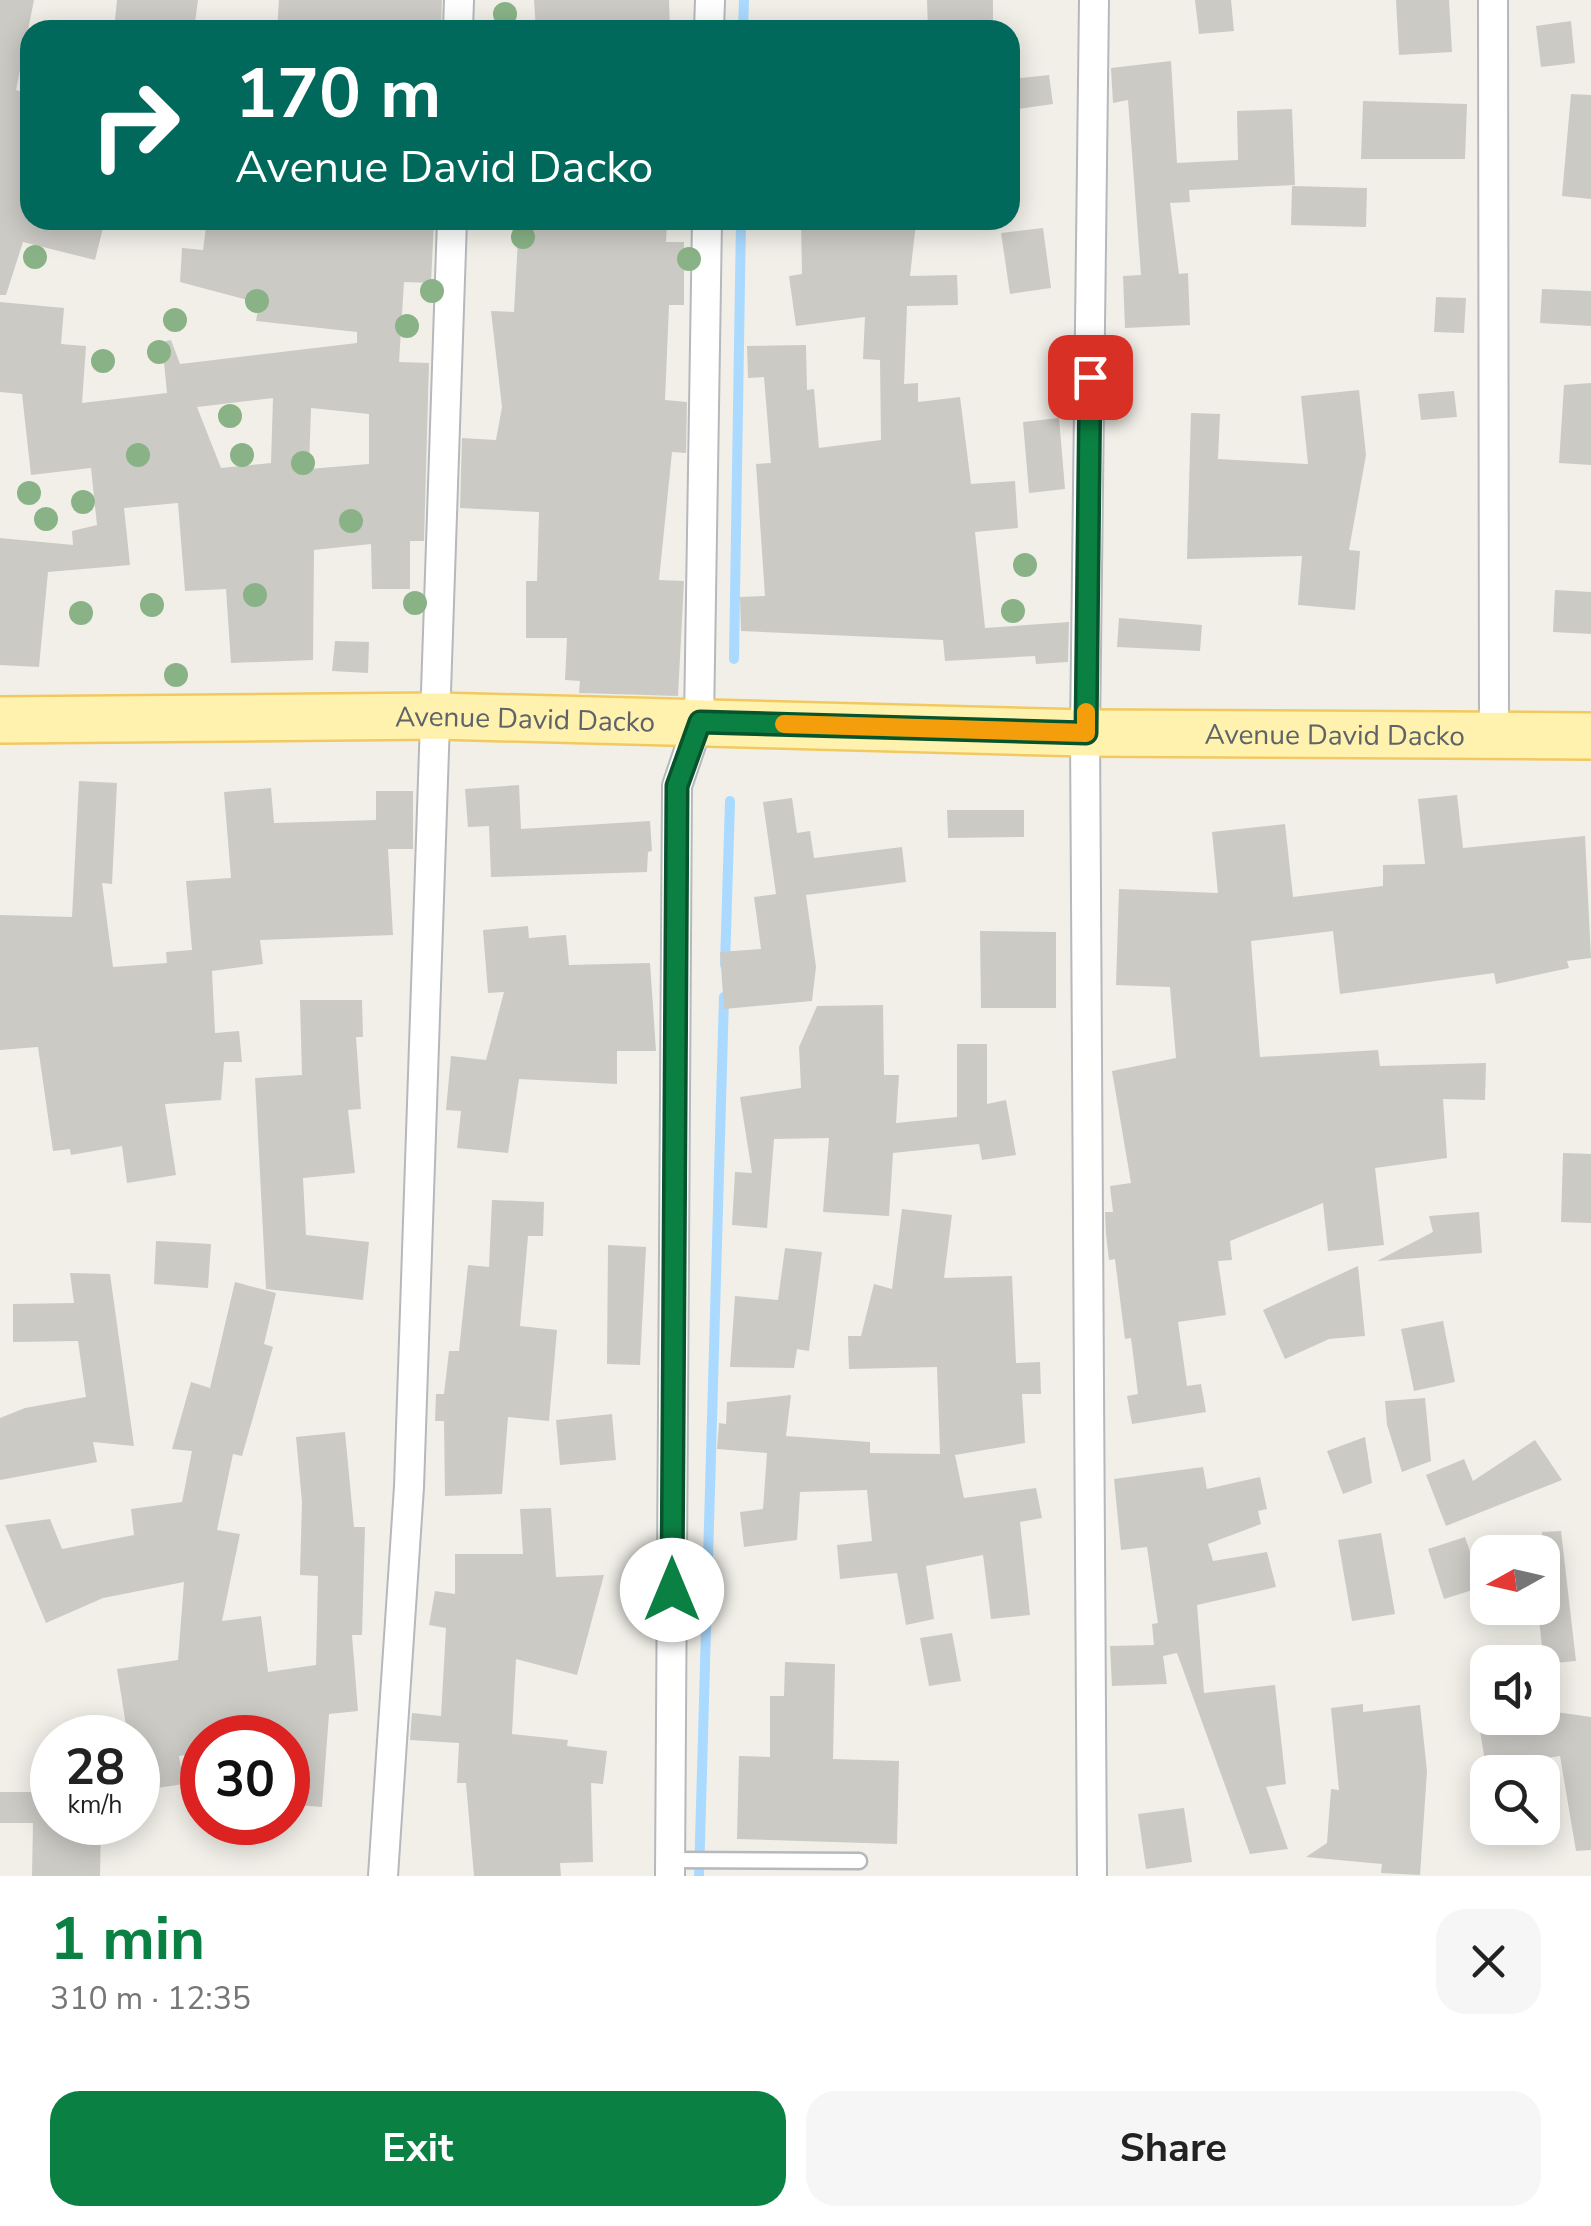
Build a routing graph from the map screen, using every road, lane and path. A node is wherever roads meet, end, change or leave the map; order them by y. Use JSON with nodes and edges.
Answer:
{"nodes":[{"id":1,"x":1094,"y":0,"type":"edge"},
{"id":2,"x":1494,"y":0,"type":"edge"},
{"id":3,"x":452,"y":230,"type":"edge"},
{"id":4,"x":706,"y":230,"type":"edge"},
{"id":5,"x":438,"y":716,"type":"junction"},
{"id":6,"x":0,"y":720,"type":"edge"},
{"id":7,"x":700,"y":722,"type":"junction"},
{"id":8,"x":1086,"y":733,"type":"junction"},
{"id":9,"x":1494,"y":733,"type":"junction"},
{"id":10,"x":1591,"y":736,"type":"edge"},
{"id":11,"x":859,"y":1861,"type":"dead end"},
{"id":12,"x":676,"y":1865,"type":"edge"},
{"id":13,"x":383,"y":1876,"type":"edge"},
{"id":14,"x":1092,"y":1876,"type":"edge"}],
"edges":[{"from":1,"to":8,"type":"street"},
{"from":2,"to":9,"type":"street"},
{"from":3,"to":5,"type":"street"},
{"from":4,"to":7,"type":"street"},
{"from":5,"to":6,"type":"main road","name":"Avenue David Dacko"},
{"from":5,"to":7,"type":"main road","name":"Avenue David Dacko"},
{"from":5,"to":13,"type":"street"},
{"from":7,"to":8,"type":"main road","name":"Avenue David Dacko"},
{"from":7,"to":12,"type":"street"},
{"from":8,"to":9,"type":"main road","name":"Avenue David Dacko"},
{"from":8,"to":14,"type":"street"},
{"from":9,"to":10,"type":"main road","name":"Avenue David Dacko"},
{"from":11,"to":12,"type":"lane"}]}
